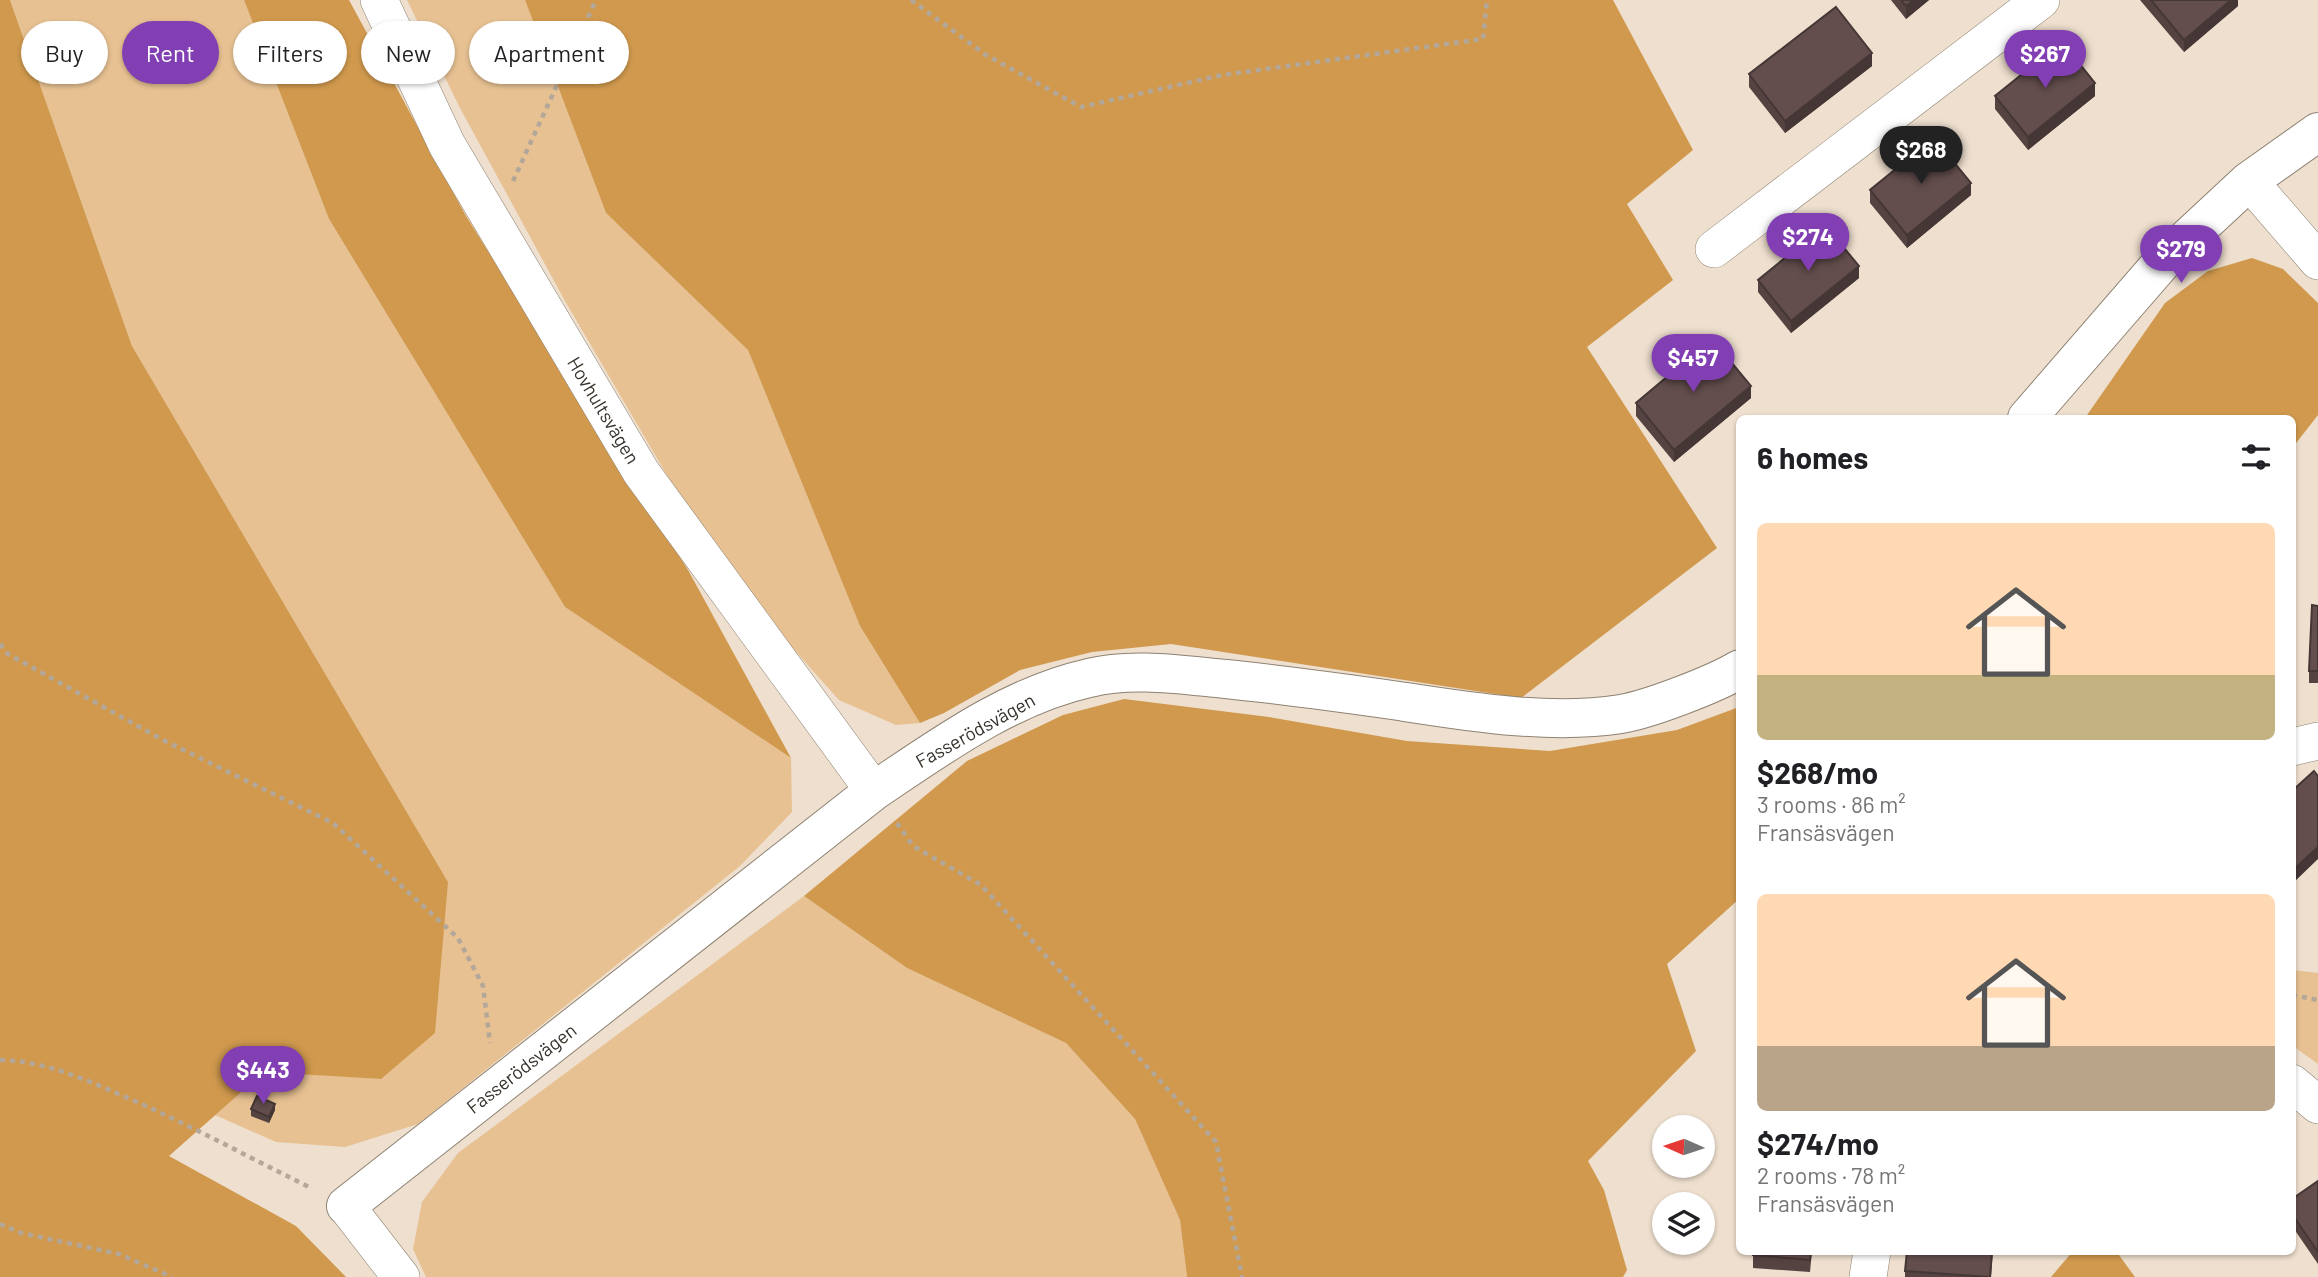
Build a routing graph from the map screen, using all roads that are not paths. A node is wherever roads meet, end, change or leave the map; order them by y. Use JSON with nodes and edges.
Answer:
{"nodes":[{"id":1,"x":379,"y":0,"type":"edge"},
{"id":2,"x":2041,"y":0,"type":"edge"},
{"id":3,"x":2318,"y":132,"type":"edge"},
{"id":4,"x":2249,"y":181,"type":"junction"},
{"id":5,"x":1714,"y":249,"type":"dead end"},
{"id":6,"x":2318,"y":261,"type":"edge"},
{"id":7,"x":2030,"y":415,"type":"edge"},
{"id":8,"x":1736,"y":671,"type":"edge"},
{"id":9,"x":2318,"y":741,"type":"edge"},
{"id":10,"x":2296,"y":746,"type":"edge"},
{"id":11,"x":874,"y":791,"type":"junction"},
{"id":12,"x":2296,"y":1086,"type":"edge"},
{"id":13,"x":2318,"y":1105,"type":"edge"},
{"id":14,"x":346,"y":1206,"type":"joint"},
{"id":15,"x":1871,"y":1255,"type":"edge"},
{"id":16,"x":401,"y":1277,"type":"edge"},
{"id":17,"x":1868,"y":1277,"type":"edge"}],
"edges":[{"from":1,"to":11,"type":"street","name":"Hovhultsvägen"},
{"from":2,"to":5,"type":"street"},
{"from":3,"to":4,"type":"street"},
{"from":4,"to":6,"type":"street"},
{"from":4,"to":7,"type":"street"},
{"from":8,"to":11,"type":"street","name":"Fasserödsvägen"},
{"from":9,"to":10,"type":"street"},
{"from":11,"to":14,"type":"street","name":"Fasserödsvägen"},
{"from":12,"to":13,"type":"street"},
{"from":14,"to":16,"type":"street"},
{"from":15,"to":17,"type":"street"}]}
